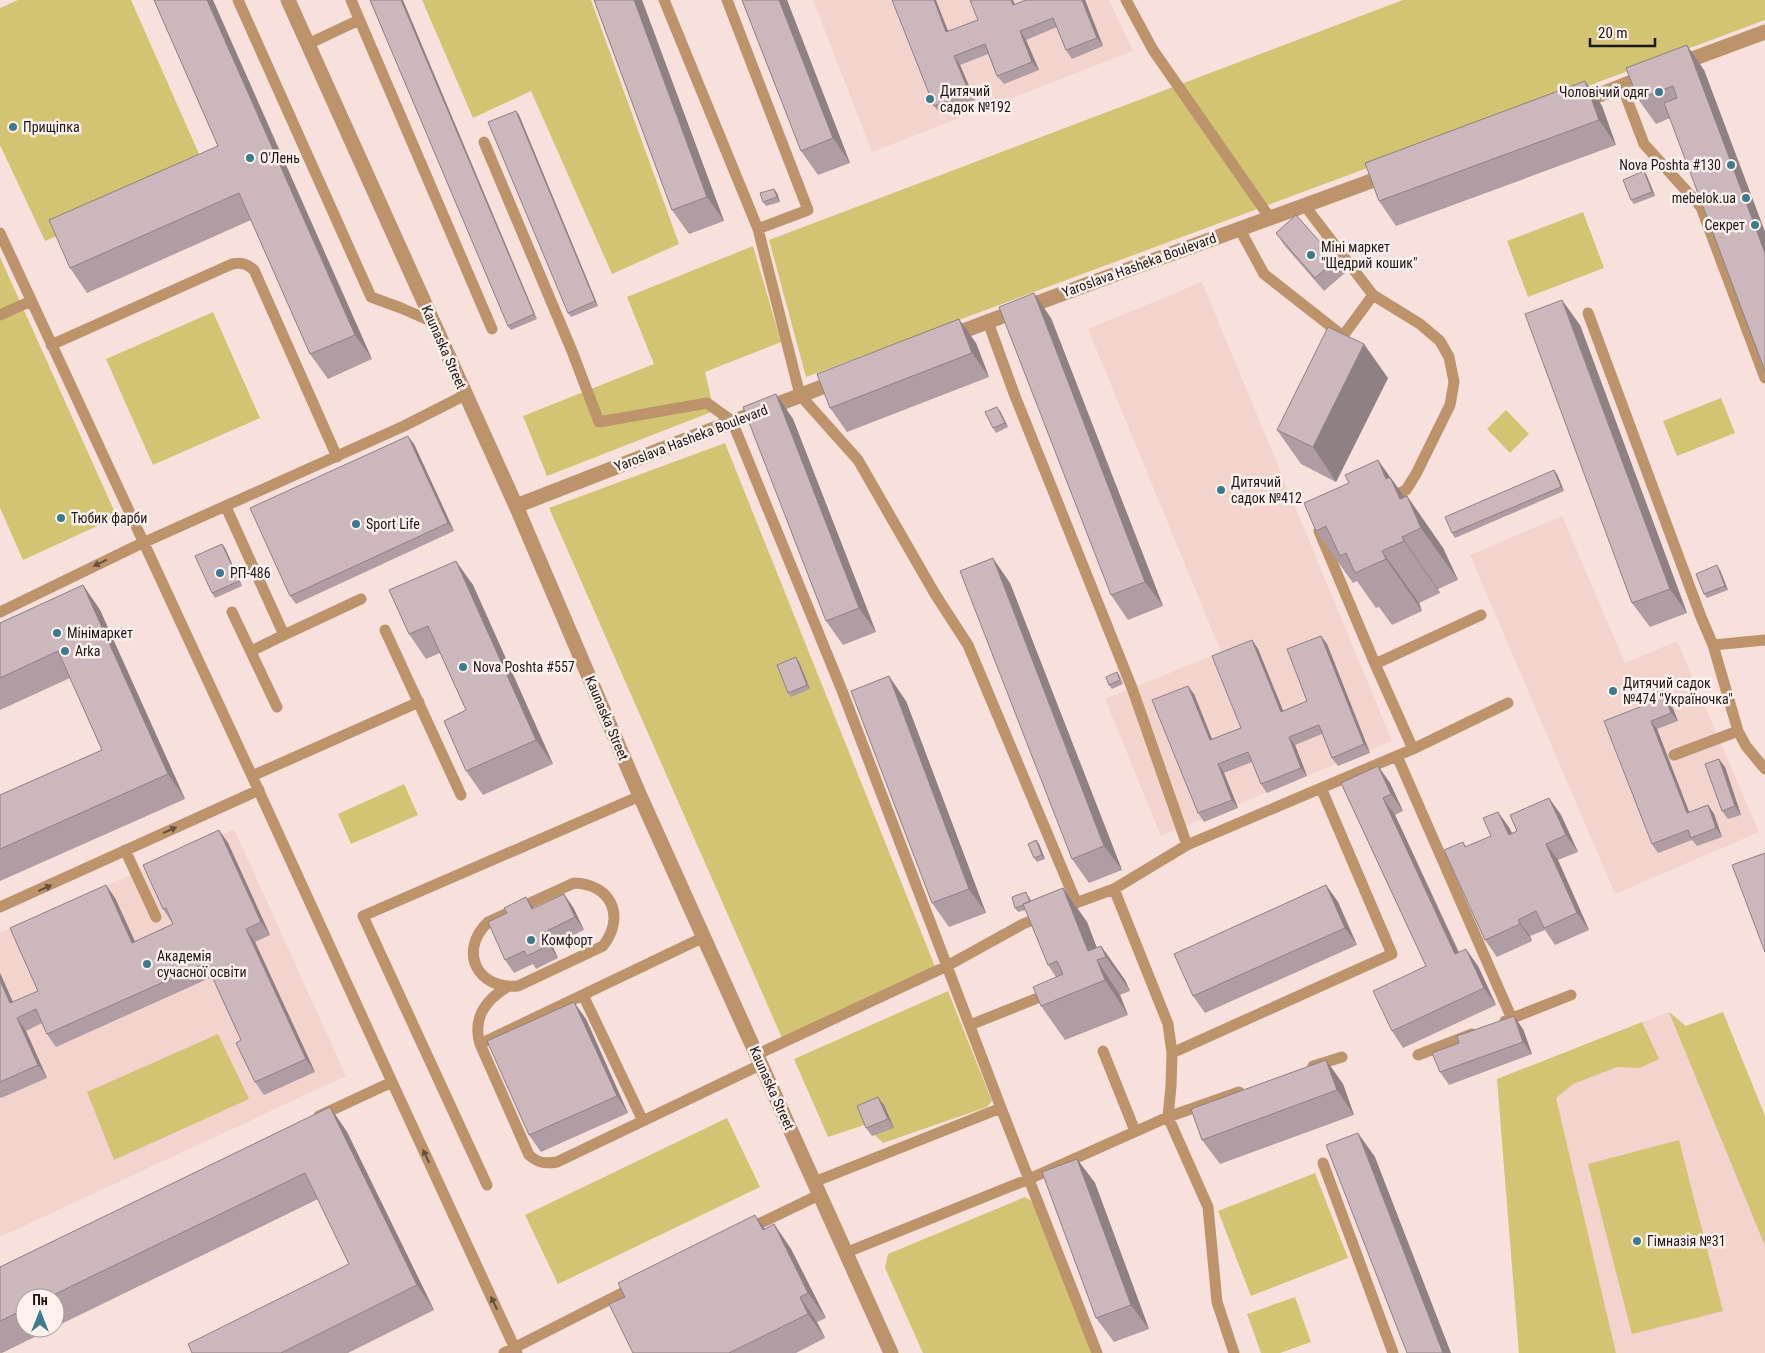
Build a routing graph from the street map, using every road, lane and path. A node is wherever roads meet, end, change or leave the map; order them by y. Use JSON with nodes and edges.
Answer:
{"nodes":[{"id":1,"x":238,"y":0,"type":"edge"},
{"id":2,"x":288,"y":0,"type":"edge"},
{"id":3,"x":351,"y":0,"type":"edge"},
{"id":4,"x":664,"y":0,"type":"edge"},
{"id":5,"x":727,"y":0,"type":"edge"},
{"id":6,"x":1126,"y":0,"type":"edge"},
{"id":7,"x":360,"y":20,"type":"junction"},
{"id":8,"x":1765,"y":32,"type":"edge"},
{"id":9,"x":308,"y":44,"type":"junction"},
{"id":10,"x":1622,"y":86,"type":"junction"},
{"id":11,"x":1566,"y":107,"type":"edge"},
{"id":12,"x":484,"y":142,"type":"dead end"},
{"id":13,"x":1406,"y":168,"type":"edge"},
{"id":14,"x":1305,"y":206,"type":"junction"},
{"id":15,"x":1270,"y":218,"type":"junction"},
{"id":16,"x":1239,"y":228,"type":"junction"},
{"id":17,"x":758,"y":229,"type":"junction"},
{"id":18,"x":0,"y":234,"type":"edge"},
{"id":19,"x":1373,"y":295,"type":"junction"},
{"id":20,"x":31,"y":301,"type":"junction"},
{"id":21,"x":1588,"y":314,"type":"dead end"},
{"id":22,"x":0,"y":315,"type":"edge"},
{"id":23,"x":432,"y":322,"type":"junction"},
{"id":24,"x":988,"y":322,"type":"junction"},
{"id":25,"x":492,"y":329,"type":"dead end"},
{"id":26,"x":934,"y":343,"type":"edge"},
{"id":27,"x":51,"y":345,"type":"junction"},
{"id":28,"x":854,"y":374,"type":"edge"},
{"id":29,"x":1765,"y":378,"type":"edge"},
{"id":30,"x":465,"y":395,"type":"junction"},
{"id":31,"x":800,"y":395,"type":"junction"},
{"id":32,"x":732,"y":421,"type":"junction"},
{"id":33,"x":337,"y":457,"type":"junction"},
{"id":34,"x":1380,"y":502,"type":"edge"},
{"id":35,"x":516,"y":506,"type":"junction"},
{"id":36,"x":226,"y":507,"type":"junction"},
{"id":37,"x":1336,"y":523,"type":"edge"},
{"id":38,"x":144,"y":543,"type":"junction"},
{"id":39,"x":361,"y":600,"type":"dead end"},
{"id":40,"x":0,"y":612,"type":"edge"},
{"id":41,"x":232,"y":612,"type":"dead end"},
{"id":42,"x":1481,"y":615,"type":"dead end"},
{"id":43,"x":385,"y":630,"type":"dead end"},
{"id":44,"x":284,"y":635,"type":"junction"},
{"id":45,"x":1765,"y":640,"type":"edge"},
{"id":46,"x":1713,"y":645,"type":"junction"},
{"id":47,"x":250,"y":651,"type":"junction"},
{"id":48,"x":1375,"y":664,"type":"junction"},
{"id":49,"x":418,"y":702,"type":"junction"},
{"id":50,"x":1508,"y":703,"type":"dead end"},
{"id":51,"x":277,"y":707,"type":"dead end"},
{"id":52,"x":1738,"y":731,"type":"junction"},
{"id":53,"x":1413,"y":749,"type":"junction"},
{"id":54,"x":1674,"y":755,"type":"dead end"},
{"id":55,"x":1397,"y":756,"type":"junction"},
{"id":56,"x":1765,"y":769,"type":"edge"},
{"id":57,"x":252,"y":776,"type":"junction"},
{"id":58,"x":1321,"y":788,"type":"junction"},
{"id":59,"x":258,"y":790,"type":"junction"},
{"id":60,"x":461,"y":795,"type":"dead end"},
{"id":61,"x":640,"y":796,"type":"junction"},
{"id":62,"x":1187,"y":845,"type":"junction"},
{"id":63,"x":126,"y":850,"type":"junction"},
{"id":64,"x":1114,"y":889,"type":"junction"},
{"id":65,"x":1076,"y":902,"type":"junction"},
{"id":66,"x":0,"y":907,"type":"edge"},
{"id":67,"x":156,"y":917,"type":"dead end"},
{"id":68,"x":704,"y":937,"type":"junction"},
{"id":69,"x":947,"y":966,"type":"junction"},
{"id":70,"x":507,"y":987,"type":"junction"},
{"id":71,"x":583,"y":994,"type":"junction"},
{"id":72,"x":1571,"y":995,"type":"dead end"},
{"id":73,"x":1035,"y":999,"type":"dead end"},
{"id":74,"x":1512,"y":1018,"type":"junction"},
{"id":75,"x":970,"y":1025,"type":"junction"},
{"id":76,"x":480,"y":1044,"type":"junction"},
{"id":77,"x":1103,"y":1051,"type":"dead end"},
{"id":78,"x":1172,"y":1053,"type":"junction"},
{"id":79,"x":1342,"y":1056,"type":"dead end"},
{"id":80,"x":1418,"y":1056,"type":"dead end"},
{"id":81,"x":760,"y":1059,"type":"junction"},
{"id":82,"x":1305,"y":1069,"type":"edge"},
{"id":83,"x":392,"y":1082,"type":"junction"},
{"id":84,"x":1250,"y":1088,"type":"edge"},
{"id":85,"x":1000,"y":1108,"type":"junction"},
{"id":86,"x":1168,"y":1117,"type":"junction"},
{"id":87,"x":643,"y":1121,"type":"junction"},
{"id":88,"x":308,"y":1122,"type":"edge"},
{"id":89,"x":1135,"y":1132,"type":"junction"},
{"id":90,"x":1323,"y":1163,"type":"dead end"},
{"id":91,"x":1029,"y":1179,"type":"junction"},
{"id":92,"x":488,"y":1184,"type":"dead end"},
{"id":93,"x":817,"y":1189,"type":"junction"},
{"id":94,"x":738,"y":1234,"type":"edge"},
{"id":95,"x":845,"y":1253,"type":"junction"},
{"id":96,"x":649,"y":1279,"type":"edge"},
{"id":97,"x":516,"y":1350,"type":"edge"},
{"id":98,"x":888,"y":1352,"type":"edge"},
{"id":99,"x":1390,"y":1352,"type":"edge"},
{"id":100,"x":504,"y":1353,"type":"edge"},
{"id":101,"x":1097,"y":1353,"type":"edge"},
{"id":102,"x":1234,"y":1353,"type":"edge"}],
"edges":[{"from":1,"to":23,"type":"lane"},
{"from":2,"to":9,"type":"street","name":"Kaunaska Street"},
{"from":3,"to":7,"type":"lane"},
{"from":4,"to":17,"type":"lane"},
{"from":5,"to":17,"type":"lane"},
{"from":6,"to":15,"type":"lane"},
{"from":7,"to":9,"type":"lane"},
{"from":7,"to":25,"type":"lane"},
{"from":8,"to":10,"type":"street"},
{"from":9,"to":23,"type":"street","name":"Kaunaska Street"},
{"from":10,"to":11,"type":"street"},
{"from":10,"to":29,"type":"lane"},
{"from":12,"to":32,"type":"lane"},
{"from":13,"to":14,"type":"street","name":"Yaroslava Hasheka Boulevard"},
{"from":14,"to":15,"type":"street","name":"Yaroslava Hasheka Boulevard"},
{"from":14,"to":19,"type":"lane"},
{"from":15,"to":16,"type":"street","name":"Yaroslava Hasheka Boulevard"},
{"from":16,"to":19,"type":"lane"},
{"from":16,"to":24,"type":"street","name":"Yaroslava Hasheka Boulevard"},
{"from":17,"to":31,"type":"lane"},
{"from":18,"to":20,"type":"lane"},
{"from":19,"to":34,"type":"lane"},
{"from":20,"to":22,"type":"lane"},
{"from":20,"to":27,"type":"lane"},
{"from":21,"to":46,"type":"lane"},
{"from":23,"to":30,"type":"street","name":"Kaunaska Street"},
{"from":24,"to":26,"type":"street","name":"Yaroslava Hasheka Boulevard"},
{"from":24,"to":62,"type":"lane"},
{"from":27,"to":33,"type":"lane"},
{"from":27,"to":38,"type":"lane"},
{"from":28,"to":31,"type":"street","name":"Yaroslava Hasheka Boulevard"},
{"from":30,"to":33,"type":"lane"},
{"from":30,"to":35,"type":"street","name":"Kaunaska Street"},
{"from":31,"to":32,"type":"street","name":"Yaroslava Hasheka Boulevard"},
{"from":31,"to":65,"type":"lane"},
{"from":32,"to":35,"type":"street","name":"Yaroslava Hasheka Boulevard"},
{"from":32,"to":69,"type":"lane"},
{"from":33,"to":36,"type":"lane"},
{"from":35,"to":61,"type":"street","name":"Kaunaska Street"},
{"from":36,"to":38,"type":"lane"},
{"from":36,"to":44,"type":"lane"},
{"from":37,"to":48,"type":"lane"},
{"from":38,"to":40,"type":"lane","one_way":true},
{"from":38,"to":57,"type":"lane"},
{"from":39,"to":44,"type":"lane"},
{"from":41,"to":47,"type":"lane"},
{"from":42,"to":48,"type":"lane"},
{"from":43,"to":49,"type":"lane"},
{"from":44,"to":47,"type":"lane"},
{"from":45,"to":46,"type":"lane"},
{"from":46,"to":52,"type":"lane"},
{"from":47,"to":51,"type":"lane"},
{"from":48,"to":53,"type":"lane"},
{"from":49,"to":57,"type":"lane"},
{"from":49,"to":60,"type":"lane"},
{"from":50,"to":53,"type":"lane"},
{"from":52,"to":54,"type":"lane"},
{"from":52,"to":56,"type":"lane"},
{"from":53,"to":55,"type":"lane"},
{"from":55,"to":58,"type":"lane"},
{"from":55,"to":74,"type":"lane"},
{"from":57,"to":59,"type":"lane"},
{"from":58,"to":62,"type":"lane"},
{"from":58,"to":78,"type":"lane"},
{"from":63,"to":59,"type":"lane","one_way":true},
{"from":59,"to":83,"type":"lane"},
{"from":61,"to":68,"type":"street","name":"Kaunaska Street"},
{"from":61,"to":92,"type":"lane"},
{"from":62,"to":64,"type":"lane"},
{"from":66,"to":63,"type":"lane","one_way":true},
{"from":63,"to":67,"type":"lane"},
{"from":64,"to":65,"type":"lane"},
{"from":64,"to":78,"type":"lane"},
{"from":65,"to":69,"type":"lane"},
{"from":68,"to":71,"type":"lane"},
{"from":68,"to":81,"type":"street","name":"Kaunaska Street"},
{"from":69,"to":75,"type":"lane"},
{"from":69,"to":81,"type":"lane"},
{"from":70,"to":70,"type":"lane"},
{"from":70,"to":76,"type":"lane"},
{"from":71,"to":76,"type":"lane"},
{"from":71,"to":87,"type":"lane"},
{"from":72,"to":74,"type":"lane"},
{"from":73,"to":75,"type":"lane"},
{"from":74,"to":80,"type":"lane"},
{"from":75,"to":85,"type":"lane"},
{"from":76,"to":87,"type":"lane"},
{"from":77,"to":89,"type":"lane"},
{"from":78,"to":86,"type":"lane"},
{"from":79,"to":82,"type":"lane"},
{"from":81,"to":87,"type":"lane"},
{"from":81,"to":93,"type":"street","name":"Kaunaska Street"},
{"from":83,"to":88,"type":"lane"},
{"from":97,"to":83,"type":"lane","one_way":true},
{"from":84,"to":86,"type":"lane"},
{"from":85,"to":91,"type":"lane"},
{"from":85,"to":93,"type":"lane"},
{"from":86,"to":89,"type":"lane"},
{"from":86,"to":102,"type":"lane"},
{"from":89,"to":91,"type":"lane"},
{"from":90,"to":99,"type":"lane"},
{"from":91,"to":95,"type":"lane"},
{"from":91,"to":101,"type":"lane"},
{"from":93,"to":94,"type":"lane"},
{"from":93,"to":95,"type":"street","name":"Kaunaska Street"},
{"from":95,"to":98,"type":"street","name":"Kaunaska Street"},
{"from":96,"to":97,"type":"lane"},
{"from":97,"to":100,"type":"lane"}]}
